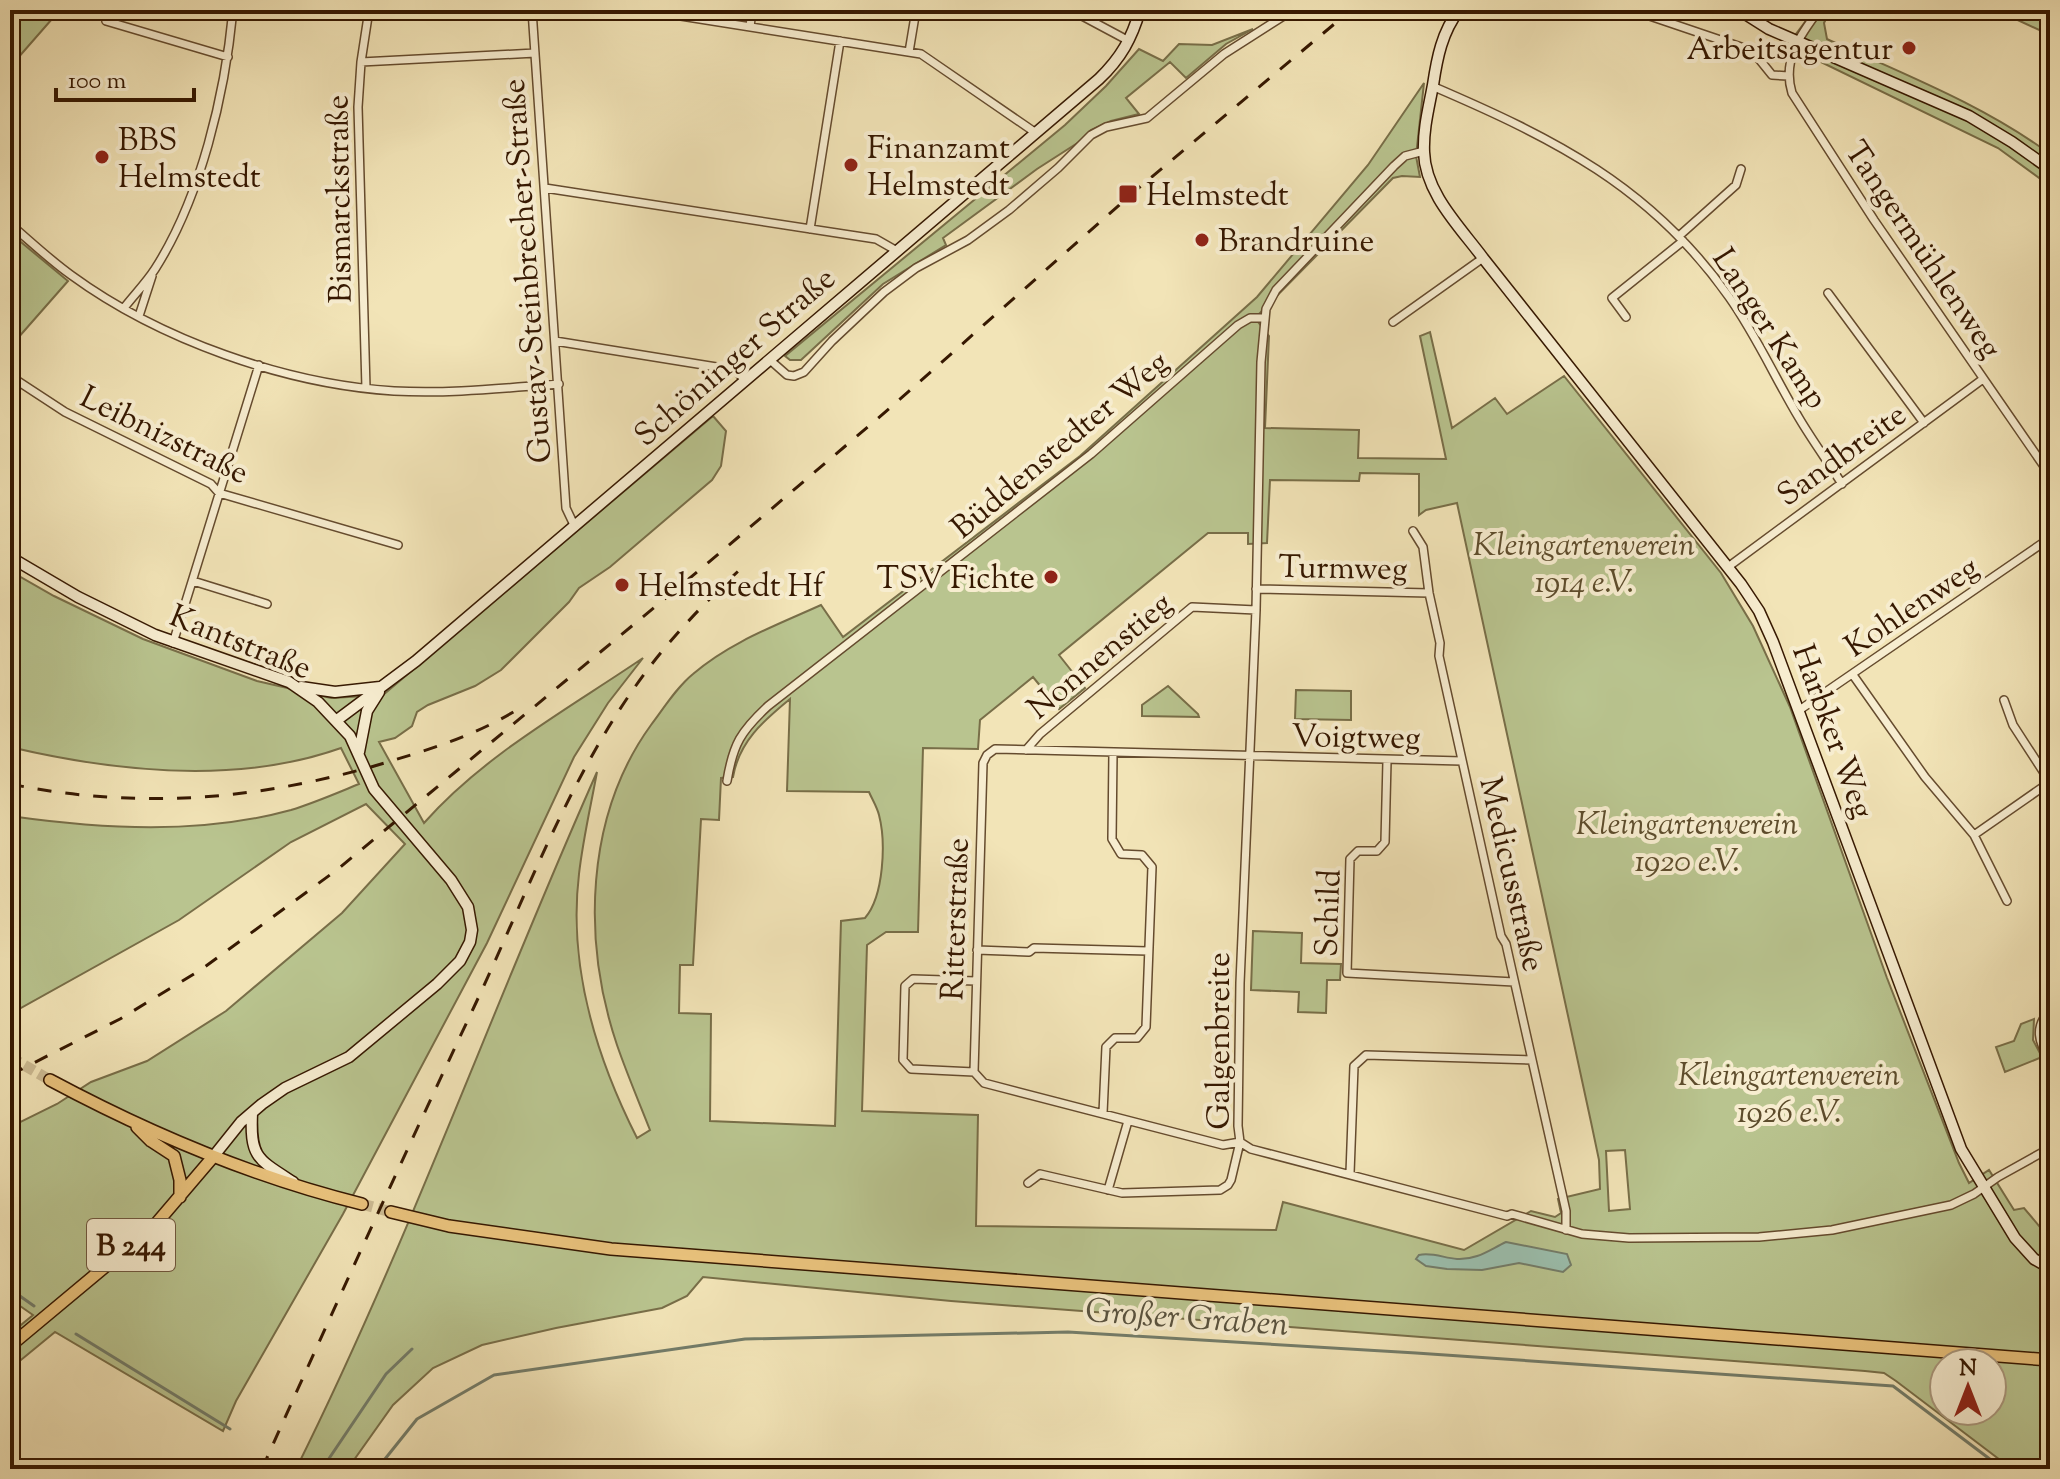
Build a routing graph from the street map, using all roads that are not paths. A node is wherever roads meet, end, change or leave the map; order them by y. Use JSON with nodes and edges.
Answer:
{"nodes":[{"id":1,"x":110,"y":10,"type":"edge"},
{"id":2,"x":233,"y":10,"type":"edge"},
{"id":3,"x":369,"y":10,"type":"edge"},
{"id":4,"x":532,"y":10,"type":"edge"},
{"id":5,"x":643,"y":10,"type":"edge"},
{"id":6,"x":752,"y":10,"type":"edge"},
{"id":7,"x":916,"y":10,"type":"edge"},
{"id":8,"x":1071,"y":10,"type":"edge"},
{"id":9,"x":1140,"y":10,"type":"edge"},
{"id":10,"x":1293,"y":10,"type":"edge"},
{"id":11,"x":1459,"y":10,"type":"edge"},
{"id":12,"x":1632,"y":10,"type":"edge"},
{"id":13,"x":1739,"y":10,"type":"edge"},
{"id":14,"x":1819,"y":10,"type":"edge"},
{"id":15,"x":750,"y":27,"type":"junction"},
{"id":16,"x":840,"y":41,"type":"junction"},
{"id":17,"x":1130,"y":41,"type":"junction"},
{"id":18,"x":1797,"y":41,"type":"junction"},
{"id":19,"x":909,"y":52,"type":"junction"},
{"id":20,"x":535,"y":53,"type":"junction"},
{"id":21,"x":228,"y":57,"type":"junction"},
{"id":22,"x":361,"y":62,"type":"junction"},
{"id":23,"x":1788,"y":76,"type":"junction"},
{"id":24,"x":1432,"y":86,"type":"junction"},
{"id":25,"x":1036,"y":133,"type":"junction"},
{"id":26,"x":1424,"y":151,"type":"junction"},
{"id":27,"x":1741,"y":169,"type":"dead end"},
{"id":28,"x":2050,"y":169,"type":"edge"},
{"id":29,"x":545,"y":188,"type":"junction"},
{"id":30,"x":10,"y":224,"type":"edge"},
{"id":31,"x":810,"y":229,"type":"junction"},
{"id":32,"x":1681,"y":238,"type":"junction"},
{"id":33,"x":897,"y":251,"type":"junction"},
{"id":34,"x":1483,"y":258,"type":"junction"},
{"id":35,"x":154,"y":270,"type":"junction"},
{"id":36,"x":1828,"y":293,"type":"dead end"},
{"id":37,"x":124,"y":308,"type":"junction"},
{"id":38,"x":139,"y":316,"type":"junction"},
{"id":39,"x":1626,"y":317,"type":"dead end"},
{"id":40,"x":1264,"y":318,"type":"junction"},
{"id":41,"x":1393,"y":322,"type":"dead end"},
{"id":42,"x":555,"y":341,"type":"junction"},
{"id":43,"x":770,"y":360,"type":"junction"},
{"id":44,"x":259,"y":365,"type":"junction"},
{"id":45,"x":10,"y":376,"type":"edge"},
{"id":46,"x":1983,"y":379,"type":"junction"},
{"id":47,"x":746,"y":381,"type":"junction"},
{"id":48,"x":559,"y":384,"type":"junction"},
{"id":49,"x":366,"y":388,"type":"junction"},
{"id":50,"x":1924,"y":423,"type":"junction"},
{"id":51,"x":2050,"y":475,"type":"edge"},
{"id":52,"x":1842,"y":484,"type":"junction"},
{"id":53,"x":219,"y":493,"type":"junction"},
{"id":54,"x":575,"y":527,"type":"junction"},
{"id":55,"x":1413,"y":531,"type":"dead end"},
{"id":56,"x":2050,"y":538,"type":"edge"},
{"id":57,"x":398,"y":545,"type":"dead end"},
{"id":58,"x":10,"y":557,"type":"edge"},
{"id":59,"x":1728,"y":567,"type":"junction"},
{"id":60,"x":193,"y":581,"type":"junction"},
{"id":61,"x":1256,"y":589,"type":"junction"},
{"id":62,"x":1429,"y":593,"type":"junction"},
{"id":63,"x":267,"y":604,"type":"dead end"},
{"id":64,"x":1256,"y":610,"type":"junction"},
{"id":65,"x":173,"y":643,"type":"junction"},
{"id":66,"x":1853,"y":675,"type":"junction"},
{"id":67,"x":298,"y":687,"type":"junction"},
{"id":68,"x":382,"y":687,"type":"junction"},
{"id":69,"x":2004,"y":700,"type":"dead end"},
{"id":70,"x":1798,"y":711,"type":"junction"},
{"id":71,"x":337,"y":720,"type":"junction"},
{"id":72,"x":1026,"y":750,"type":"junction"},
{"id":73,"x":1113,"y":753,"type":"junction"},
{"id":74,"x":359,"y":754,"type":"junction"},
{"id":75,"x":1249,"y":757,"type":"junction"},
{"id":76,"x":1387,"y":761,"type":"junction"},
{"id":77,"x":1462,"y":761,"type":"junction"},
{"id":78,"x":727,"y":781,"type":"dead end"},
{"id":79,"x":2050,"y":782,"type":"edge"},
{"id":80,"x":1974,"y":835,"type":"junction"},
{"id":81,"x":2007,"y":901,"type":"dead end"},
{"id":82,"x":977,"y":950,"type":"junction"},
{"id":83,"x":1148,"y":951,"type":"junction"},
{"id":84,"x":976,"y":981,"type":"junction"},
{"id":85,"x":1514,"y":982,"type":"junction"},
{"id":86,"x":2050,"y":1010,"type":"edge"},
{"id":87,"x":1532,"y":1060,"type":"junction"},
{"id":88,"x":2050,"y":1060,"type":"edge"},
{"id":89,"x":974,"y":1072,"type":"junction"},
{"id":90,"x":50,"y":1080,"type":"tunnel mouth"},
{"id":91,"x":252,"y":1113,"type":"junction"},
{"id":92,"x":1103,"y":1113,"type":"junction"},
{"id":93,"x":1128,"y":1121,"type":"junction"},
{"id":94,"x":134,"y":1124,"type":"junction"},
{"id":95,"x":1240,"y":1142,"type":"junction"},
{"id":96,"x":2050,"y":1148,"type":"edge"},
{"id":97,"x":213,"y":1157,"type":"junction"},
{"id":98,"x":1350,"y":1173,"type":"junction"},
{"id":99,"x":1028,"y":1183,"type":"dead end"},
{"id":100,"x":298,"y":1185,"type":"junction"},
{"id":101,"x":1984,"y":1188,"type":"junction"},
{"id":102,"x":1108,"y":1190,"type":"junction"},
{"id":103,"x":180,"y":1197,"type":"junction"},
{"id":104,"x":362,"y":1204,"type":"tunnel mouth"},
{"id":105,"x":391,"y":1212,"type":"tunnel mouth"},
{"id":106,"x":1566,"y":1230,"type":"junction"},
{"id":107,"x":2050,"y":1268,"type":"edge"},
{"id":108,"x":10,"y":1346,"type":"edge"},
{"id":109,"x":2050,"y":1360,"type":"edge"}],
"edges":[{"from":1,"to":21,"type":"street"},
{"from":2,"to":21,"type":"street"},
{"from":3,"to":22,"type":"street","name":"Bismarckstraße"},
{"from":4,"to":20,"type":"street","name":"Gustav-Steinbrecher-Straße"},
{"from":5,"to":15,"type":"street"},
{"from":6,"to":15,"type":"street"},
{"from":7,"to":19,"type":"street"},
{"from":8,"to":17,"type":"street"},
{"from":9,"to":17,"type":"main road","name":"Schöninger Straße"},
{"from":10,"to":43,"type":"street"},
{"from":11,"to":24,"type":"main road","name":"Harbker Weg"},
{"from":12,"to":23,"type":"street"},
{"from":13,"to":18,"type":"main road"},
{"from":14,"to":18,"type":"street"},
{"from":15,"to":16,"type":"street"},
{"from":16,"to":19,"type":"street"},
{"from":16,"to":31,"type":"street"},
{"from":17,"to":25,"type":"main road","name":"Schöninger Straße"},
{"from":18,"to":23,"type":"street"},
{"from":18,"to":28,"type":"main road"},
{"from":19,"to":25,"type":"street"},
{"from":20,"to":22,"type":"street"},
{"from":20,"to":29,"type":"street","name":"Gustav-Steinbrecher-Straße"},
{"from":21,"to":35,"type":"street"},
{"from":22,"to":49,"type":"street","name":"Bismarckstraße"},
{"from":23,"to":46,"type":"street","name":"Tangermühlenweg"},
{"from":24,"to":26,"type":"main road","name":"Harbker Weg"},
{"from":24,"to":32,"type":"street","name":"Langer Kamp"},
{"from":25,"to":33,"type":"main road","name":"Schöninger Straße"},
{"from":26,"to":34,"type":"main road","name":"Harbker Weg"},
{"from":26,"to":40,"type":"street"},
{"from":27,"to":32,"type":"street"},
{"from":29,"to":31,"type":"street"},
{"from":29,"to":42,"type":"street","name":"Gustav-Steinbrecher-Straße"},
{"from":30,"to":37,"type":"street"},
{"from":31,"to":33,"type":"street"},
{"from":32,"to":39,"type":"street","name":"Langer Kamp"},
{"from":32,"to":52,"type":"street","name":"Langer Kamp"},
{"from":33,"to":43,"type":"main road","name":"Schöninger Straße"},
{"from":34,"to":41,"type":"street"},
{"from":34,"to":59,"type":"main road","name":"Harbker Weg"},
{"from":35,"to":37,"type":"street"},
{"from":35,"to":38,"type":"street"},
{"from":36,"to":50,"type":"street"},
{"from":37,"to":38,"type":"street"},
{"from":38,"to":44,"type":"street"},
{"from":40,"to":61,"type":"street","name":"Galgenbreite"},
{"from":40,"to":78,"type":"street","name":"Büddenstedter Weg"},
{"from":42,"to":47,"type":"street"},
{"from":42,"to":48,"type":"street","name":"Gustav-Steinbrecher-Straße"},
{"from":43,"to":47,"type":"main road","name":"Schöninger Straße"},
{"from":44,"to":49,"type":"street"},
{"from":44,"to":53,"type":"street"},
{"from":45,"to":53,"type":"street","name":"Leibnizstraße"},
{"from":46,"to":50,"type":"street","name":"Sandbreite"},
{"from":46,"to":51,"type":"street","name":"Tangermühlenweg"},
{"from":47,"to":54,"type":"main road","name":"Schöninger Straße"},
{"from":48,"to":49,"type":"street"},
{"from":48,"to":54,"type":"street","name":"Gustav-Steinbrecher-Straße"},
{"from":50,"to":52,"type":"street","name":"Sandbreite"},
{"from":52,"to":59,"type":"street","name":"Sandbreite"},
{"from":53,"to":57,"type":"street","name":"Leibnizstraße"},
{"from":53,"to":60,"type":"street"},
{"from":54,"to":68,"type":"main road","name":"Schöninger Straße"},
{"from":55,"to":62,"type":"street","name":"Medicusstraße"},
{"from":56,"to":66,"type":"street","name":"Kohlenweg"},
{"from":58,"to":65,"type":"main road","name":"Kantstraße"},
{"from":59,"to":70,"type":"main road","name":"Harbker Weg"},
{"from":60,"to":63,"type":"street"},
{"from":60,"to":65,"type":"street"},
{"from":61,"to":62,"type":"street","name":"Turmweg"},
{"from":61,"to":64,"type":"street","name":"Galgenbreite"},
{"from":62,"to":77,"type":"street","name":"Medicusstraße"},
{"from":64,"to":72,"type":"street","name":"Nonnenstieg"},
{"from":64,"to":75,"type":"street","name":"Galgenbreite"},
{"from":65,"to":67,"type":"main road","name":"Kantstraße"},
{"from":66,"to":70,"type":"street","name":"Kohlenweg"},
{"from":66,"to":80,"type":"street"},
{"from":67,"to":68,"type":"main road"},
{"from":67,"to":71,"type":"main road","name":"Kantstraße"},
{"from":68,"to":71,"type":"main road","name":"Schöninger Straße"},
{"from":68,"to":74,"type":"main road"},
{"from":69,"to":79,"type":"street"},
{"from":70,"to":101,"type":"main road","name":"Harbker Weg"},
{"from":71,"to":74,"type":"main road","name":"Kantstraße"},
{"from":72,"to":73,"type":"street","name":"Ritterstraße"},
{"from":72,"to":82,"type":"street","name":"Ritterstraße"},
{"from":73,"to":75,"type":"street","name":"Ritterstraße"},
{"from":73,"to":83,"type":"street"},
{"from":74,"to":91,"type":"main road","name":"Kantstraße"},
{"from":75,"to":76,"type":"street","name":"Voigtweg"},
{"from":75,"to":95,"type":"street","name":"Galgenbreite"},
{"from":76,"to":77,"type":"street","name":"Voigtweg"},
{"from":76,"to":85,"type":"street","name":"Schild"},
{"from":77,"to":85,"type":"street","name":"Medicusstraße"},
{"from":79,"to":80,"type":"street"},
{"from":80,"to":81,"type":"street"},
{"from":82,"to":83,"type":"street"},
{"from":82,"to":84,"type":"street","name":"Ritterstraße"},
{"from":83,"to":92,"type":"street"},
{"from":84,"to":89,"type":"street","name":"Ritterstraße"},
{"from":84,"to":89,"type":"street"},
{"from":85,"to":87,"type":"street","name":"Medicusstraße"},
{"from":86,"to":88,"type":"street"},
{"from":87,"to":98,"type":"street"},
{"from":87,"to":106,"type":"street","name":"Medicusstraße"},
{"from":89,"to":92,"type":"street"},
{"from":90,"to":94,"type":"main road"},
{"from":91,"to":97,"type":"main road"},
{"from":91,"to":100,"type":"main road"},
{"from":92,"to":93,"type":"street"},
{"from":93,"to":95,"type":"street"},
{"from":93,"to":102,"type":"street"},
{"from":94,"to":97,"type":"main road"},
{"from":94,"to":103,"type":"main road"},
{"from":95,"to":98,"type":"street","name":"Galgenbreite"},
{"from":95,"to":102,"type":"street"},
{"from":96,"to":101,"type":"street","name":"Galgenbreite"},
{"from":97,"to":100,"type":"main road"},
{"from":97,"to":103,"type":"main road","number":"B 244"},
{"from":98,"to":106,"type":"street","name":"Galgenbreite"},
{"from":99,"to":102,"type":"street"},
{"from":100,"to":104,"type":"main road"},
{"from":101,"to":106,"type":"street","name":"Galgenbreite"},
{"from":101,"to":107,"type":"main road","name":"Harbker Weg"},
{"from":103,"to":108,"type":"main road","number":"B 244"},
{"from":105,"to":109,"type":"main road"}]}
